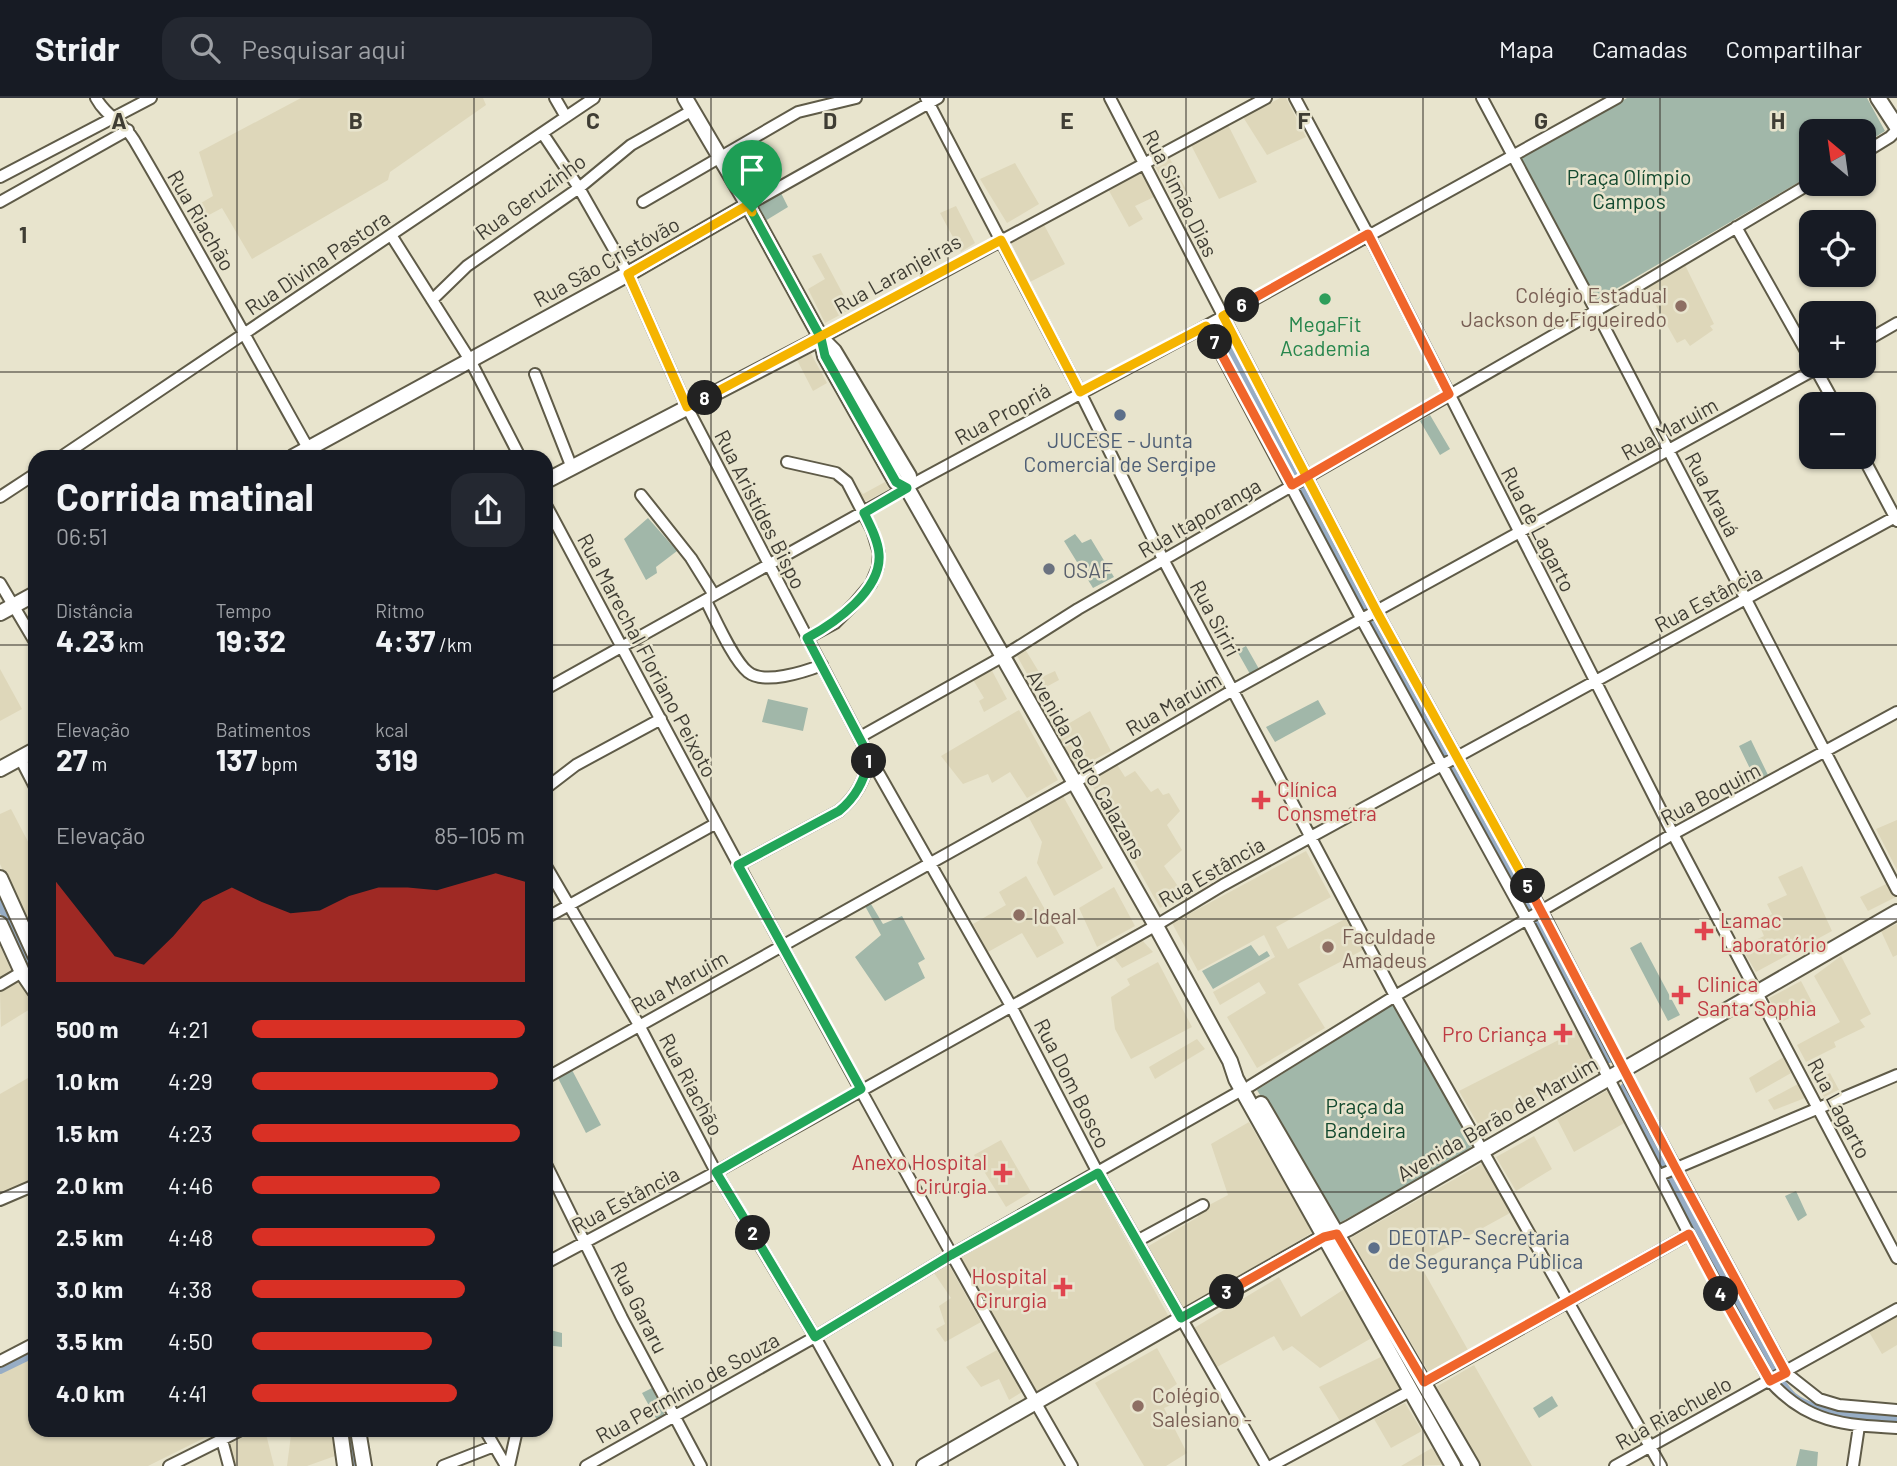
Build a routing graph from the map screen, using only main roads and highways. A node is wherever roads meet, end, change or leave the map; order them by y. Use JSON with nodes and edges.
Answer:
{"nodes":[{"id":1,"x":1878,"y":98,"type":"edge"},
{"id":2,"x":691,"y":102,"type":"edge"},
{"id":3,"x":1897,"y":128,"type":"edge"},
{"id":4,"x":748,"y":205,"type":"junction"},
{"id":5,"x":821,"y":338,"type":"junction"},
{"id":6,"x":315,"y":450,"type":"edge"},
{"id":7,"x":553,"y":478,"type":"edge"},
{"id":8,"x":28,"y":598,"type":"edge"},
{"id":9,"x":0,"y":613,"type":"edge"},
{"id":10,"x":28,"y":754,"type":"edge"},
{"id":11,"x":0,"y":769,"type":"edge"},
{"id":12,"x":0,"y":878,"type":"edge"},
{"id":13,"x":1897,"y":912,"type":"edge"},
{"id":14,"x":0,"y":924,"type":"edge"},
{"id":15,"x":28,"y":940,"type":"edge"},
{"id":16,"x":28,"y":981,"type":"edge"},
{"id":17,"x":1330,"y":1239,"type":"junction"},
{"id":18,"x":1037,"y":1406,"type":"junction"},
{"id":19,"x":341,"y":1437,"type":"edge"},
{"id":20,"x":359,"y":1437,"type":"edge"},
{"id":21,"x":345,"y":1466,"type":"edge"},
{"id":22,"x":364,"y":1466,"type":"edge"},
{"id":23,"x":924,"y":1466,"type":"edge"},
{"id":24,"x":942,"y":1466,"type":"edge"},
{"id":25,"x":1453,"y":1466,"type":"edge"},
{"id":26,"x":1472,"y":1466,"type":"edge"}],
"edges":[{"from":1,"to":3,"type":"main road"},
{"from":2,"to":4,"type":"main road","name":"Avenida Pedro Calazans"},
{"from":4,"to":5,"type":"main road","name":"Avenida Pedro Calazans"},
{"from":4,"to":6,"type":"main road","name":"Rua São Cristóvão"},
{"from":5,"to":7,"type":"main road","name":"Rua Laranjeiras"},
{"from":5,"to":17,"type":"main road","name":"Avenida Pedro Calazans"},
{"from":8,"to":9,"type":"main road"},
{"from":10,"to":11,"type":"main road"},
{"from":12,"to":15,"type":"main road"},
{"from":13,"to":17,"type":"main road","name":"Avenida Barão de Maruim"},
{"from":14,"to":16,"type":"main road"},
{"from":17,"to":18,"type":"main road","name":"Avenida Barão de Maruim"},
{"from":17,"to":25,"type":"main road"},
{"from":17,"to":26,"type":"main road"},
{"from":18,"to":23,"type":"main road"},
{"from":18,"to":24,"type":"main road"},
{"from":19,"to":21,"type":"main road"},
{"from":20,"to":22,"type":"main road"}]}
